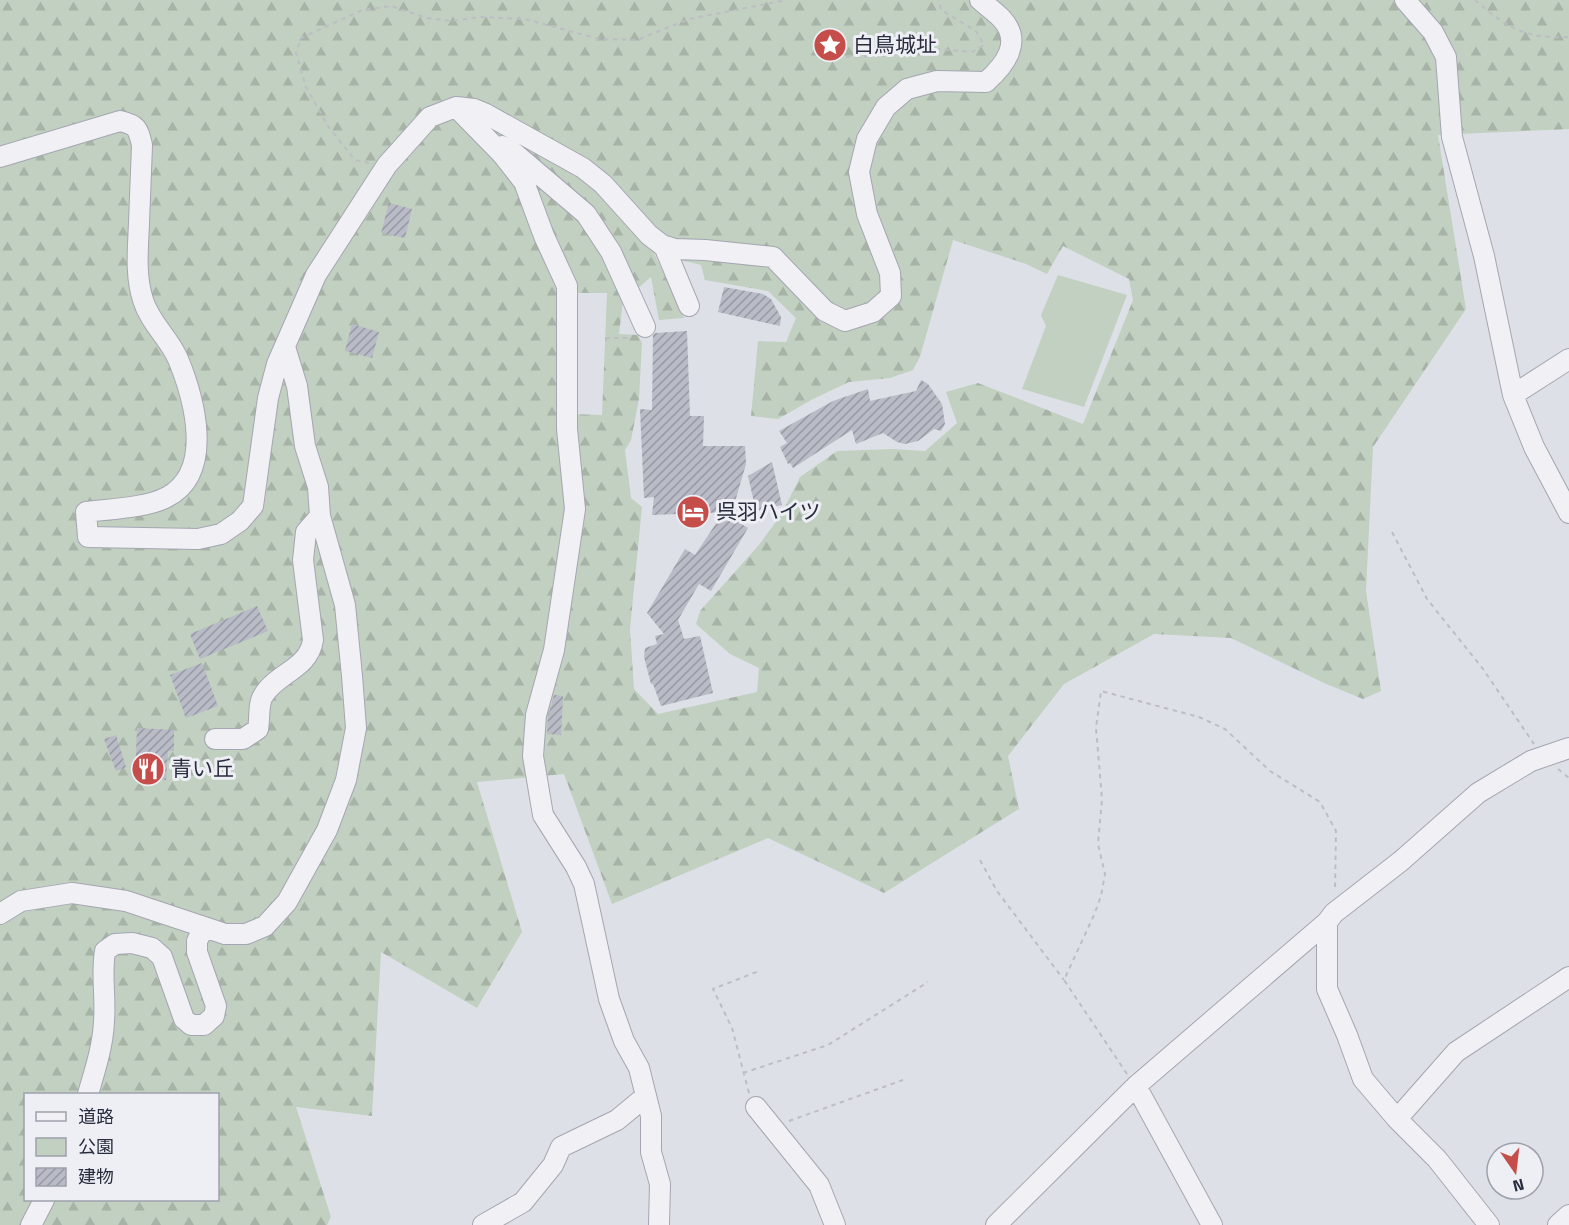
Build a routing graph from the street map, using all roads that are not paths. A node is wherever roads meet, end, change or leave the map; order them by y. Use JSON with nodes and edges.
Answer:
{"nodes":[{"id":1,"x":980,"y":0,"type":"edge"},
{"id":2,"x":1405,"y":0,"type":"edge"},
{"id":3,"x":456,"y":107,"type":"junction"},
{"id":4,"x":484,"y":136,"type":"junction"},
{"id":5,"x":0,"y":157,"type":"edge"},
{"id":6,"x":664,"y":246,"type":"junction"},
{"id":7,"x":689,"y":306,"type":"dead end"},
{"id":8,"x":640,"y":332,"type":"road end"},
{"id":9,"x":285,"y":347,"type":"junction"},
{"id":10,"x":1569,"y":359,"type":"edge"},
{"id":11,"x":1513,"y":395,"type":"junction"},
{"id":12,"x":1569,"y":513,"type":"edge"},
{"id":13,"x":320,"y":516,"type":"junction"},
{"id":14,"x":215,"y":739,"type":"dead end"},
{"id":15,"x":1569,"y":748,"type":"edge"},
{"id":16,"x":0,"y":914,"type":"edge"},
{"id":17,"x":1330,"y":918,"type":"junction"},
{"id":18,"x":204,"y":927,"type":"junction"},
{"id":19,"x":1569,"y":977,"type":"edge"},
{"id":20,"x":1136,"y":1086,"type":"junction"},
{"id":21,"x":89,"y":1093,"type":"edge"},
{"id":22,"x":646,"y":1096,"type":"junction"},
{"id":23,"x":756,"y":1107,"type":"road end"},
{"id":24,"x":1397,"y":1119,"type":"junction"},
{"id":25,"x":43,"y":1201,"type":"edge"},
{"id":26,"x":1569,"y":1215,"type":"edge"},
{"id":27,"x":31,"y":1225,"type":"edge"},
{"id":28,"x":483,"y":1225,"type":"edge"},
{"id":29,"x":659,"y":1225,"type":"edge"},
{"id":30,"x":834,"y":1225,"type":"edge"},
{"id":31,"x":996,"y":1225,"type":"edge"},
{"id":32,"x":1212,"y":1225,"type":"edge"},
{"id":33,"x":1489,"y":1225,"type":"edge"},
{"id":34,"x":1558,"y":1225,"type":"edge"}],
"edges":[{"from":1,"to":6,"type":"street"},
{"from":2,"to":11,"type":"street"},
{"from":3,"to":4,"type":"street"},
{"from":3,"to":6,"type":"street"},
{"from":3,"to":9,"type":"street"},
{"from":4,"to":8,"type":"street"},
{"from":4,"to":22,"type":"street"},
{"from":5,"to":9,"type":"street"},
{"from":6,"to":7,"type":"street"},
{"from":9,"to":13,"type":"street"},
{"from":10,"to":11,"type":"street"},
{"from":11,"to":12,"type":"street"},
{"from":13,"to":14,"type":"street"},
{"from":13,"to":18,"type":"street"},
{"from":15,"to":17,"type":"street"},
{"from":16,"to":18,"type":"street"},
{"from":17,"to":20,"type":"street"},
{"from":17,"to":24,"type":"street"},
{"from":18,"to":21,"type":"street"},
{"from":19,"to":24,"type":"street"},
{"from":20,"to":31,"type":"street"},
{"from":20,"to":32,"type":"street"},
{"from":22,"to":28,"type":"street"},
{"from":22,"to":29,"type":"street"},
{"from":23,"to":30,"type":"street"},
{"from":24,"to":33,"type":"street"},
{"from":25,"to":27,"type":"street"},
{"from":26,"to":34,"type":"street"}]}
